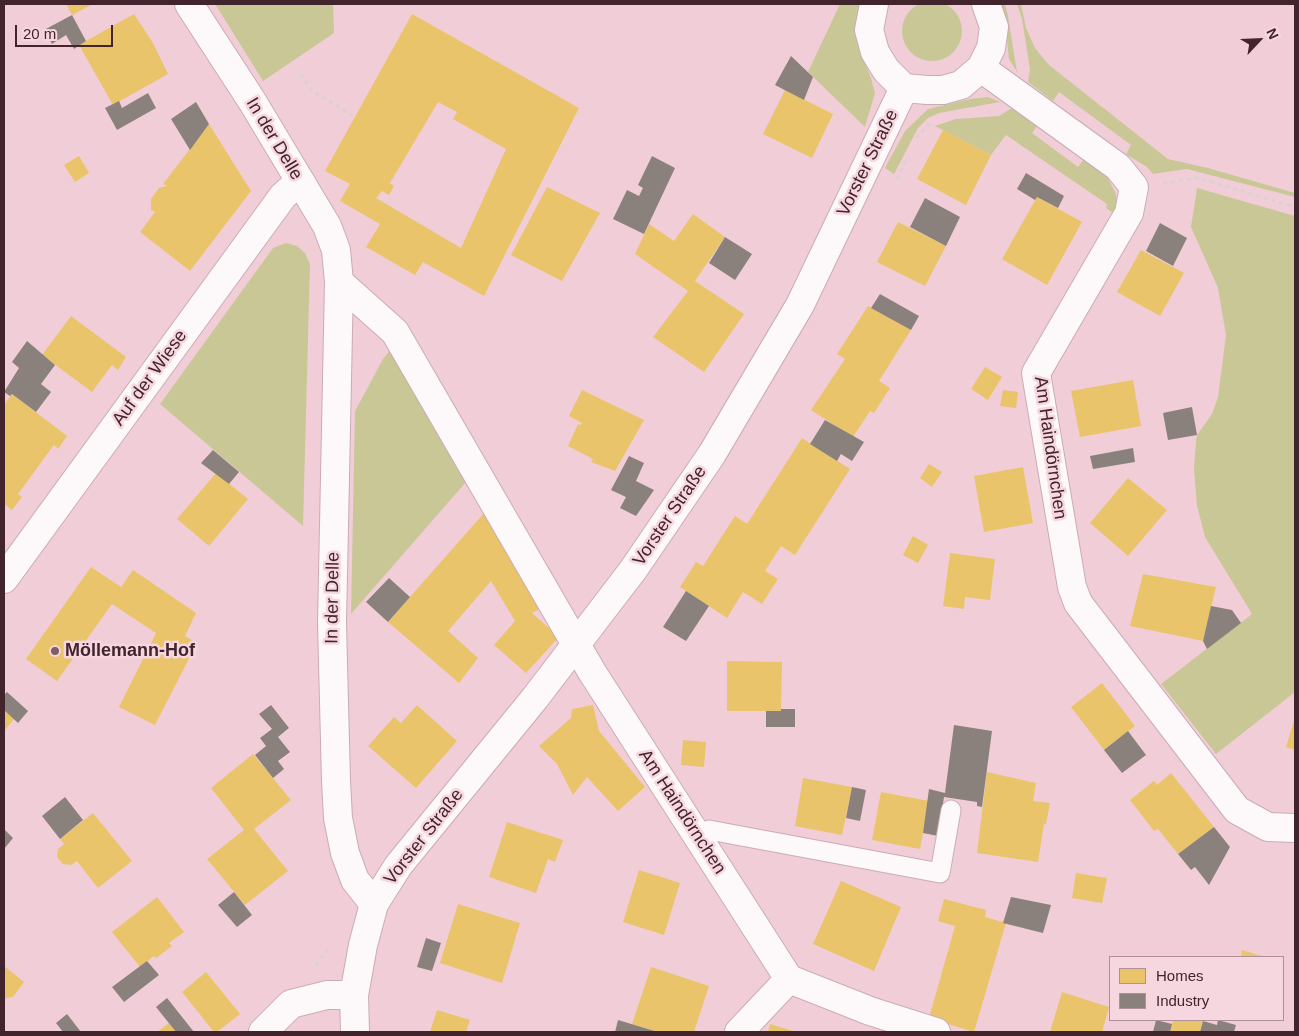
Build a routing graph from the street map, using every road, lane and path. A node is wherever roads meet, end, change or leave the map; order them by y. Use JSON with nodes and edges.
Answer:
{"nodes":[{"id":1,"x":189,"y":4,"type":"edge"},
{"id":2,"x":874,"y":4,"type":"edge"},
{"id":3,"x":986,"y":4,"type":"edge"},
{"id":4,"x":981,"y":68,"type":"junction"},
{"id":5,"x":301,"y":74,"type":"dead end"},
{"id":6,"x":904,"y":88,"type":"junction"},
{"id":7,"x":355,"y":117,"type":"dead end"},
{"id":8,"x":300,"y":182,"type":"junction"},
{"id":9,"x":1134,"y":187,"type":"junction"},
{"id":10,"x":1295,"y":207,"type":"edge"},
{"id":11,"x":339,"y":282,"type":"junction"},
{"id":12,"x":4,"y":579,"type":"edge"},
{"id":13,"x":575,"y":644,"type":"junction"},
{"id":14,"x":951,"y":810,"type":"dead end"},
{"id":15,"x":1295,"y":828,"type":"edge"},
{"id":16,"x":697,"y":836,"type":"junction"},
{"id":17,"x":374,"y":904,"type":"junction"},
{"id":18,"x":335,"y":939,"type":"dead end"},
{"id":19,"x":789,"y":979,"type":"junction"},
{"id":20,"x":354,"y":995,"type":"junction"},
{"id":21,"x":314,"y":997,"type":"junction"},
{"id":22,"x":263,"y":1032,"type":"edge"},
{"id":23,"x":354,"y":1032,"type":"edge"},
{"id":24,"x":739,"y":1032,"type":"edge"},
{"id":25,"x":936,"y":1032,"type":"edge"}],
"edges":[{"from":1,"to":8,"type":"street","name":"In der Delle"},
{"from":2,"to":6,"type":"street","name":"Vorster Straße"},
{"from":3,"to":4,"type":"street","name":"Vorster Straße"},
{"from":4,"to":6,"type":"street","name":"Vorster Straße"},
{"from":4,"to":9,"type":"street"},
{"from":5,"to":7,"type":"path"},
{"from":6,"to":13,"type":"street","name":"Vorster Straße"},
{"from":8,"to":11,"type":"street","name":"In der Delle"},
{"from":8,"to":12,"type":"street","name":"Auf der Wiese"},
{"from":9,"to":10,"type":"path"},
{"from":9,"to":15,"type":"street","name":"Am Haindörnchen"},
{"from":11,"to":13,"type":"street"},
{"from":11,"to":17,"type":"street","name":"In der Delle"},
{"from":13,"to":16,"type":"street","name":"Am Haindörnchen"},
{"from":13,"to":17,"type":"street","name":"Vorster Straße"},
{"from":14,"to":16,"type":"lane"},
{"from":16,"to":19,"type":"street","name":"Am Haindörnchen"},
{"from":17,"to":20,"type":"street","name":"Vorster Straße"},
{"from":18,"to":21,"type":"path"},
{"from":19,"to":24,"type":"street"},
{"from":19,"to":25,"type":"street"},
{"from":20,"to":21,"type":"street"},
{"from":20,"to":23,"type":"street","name":"Vorster Straße"},
{"from":21,"to":22,"type":"street"}]}
